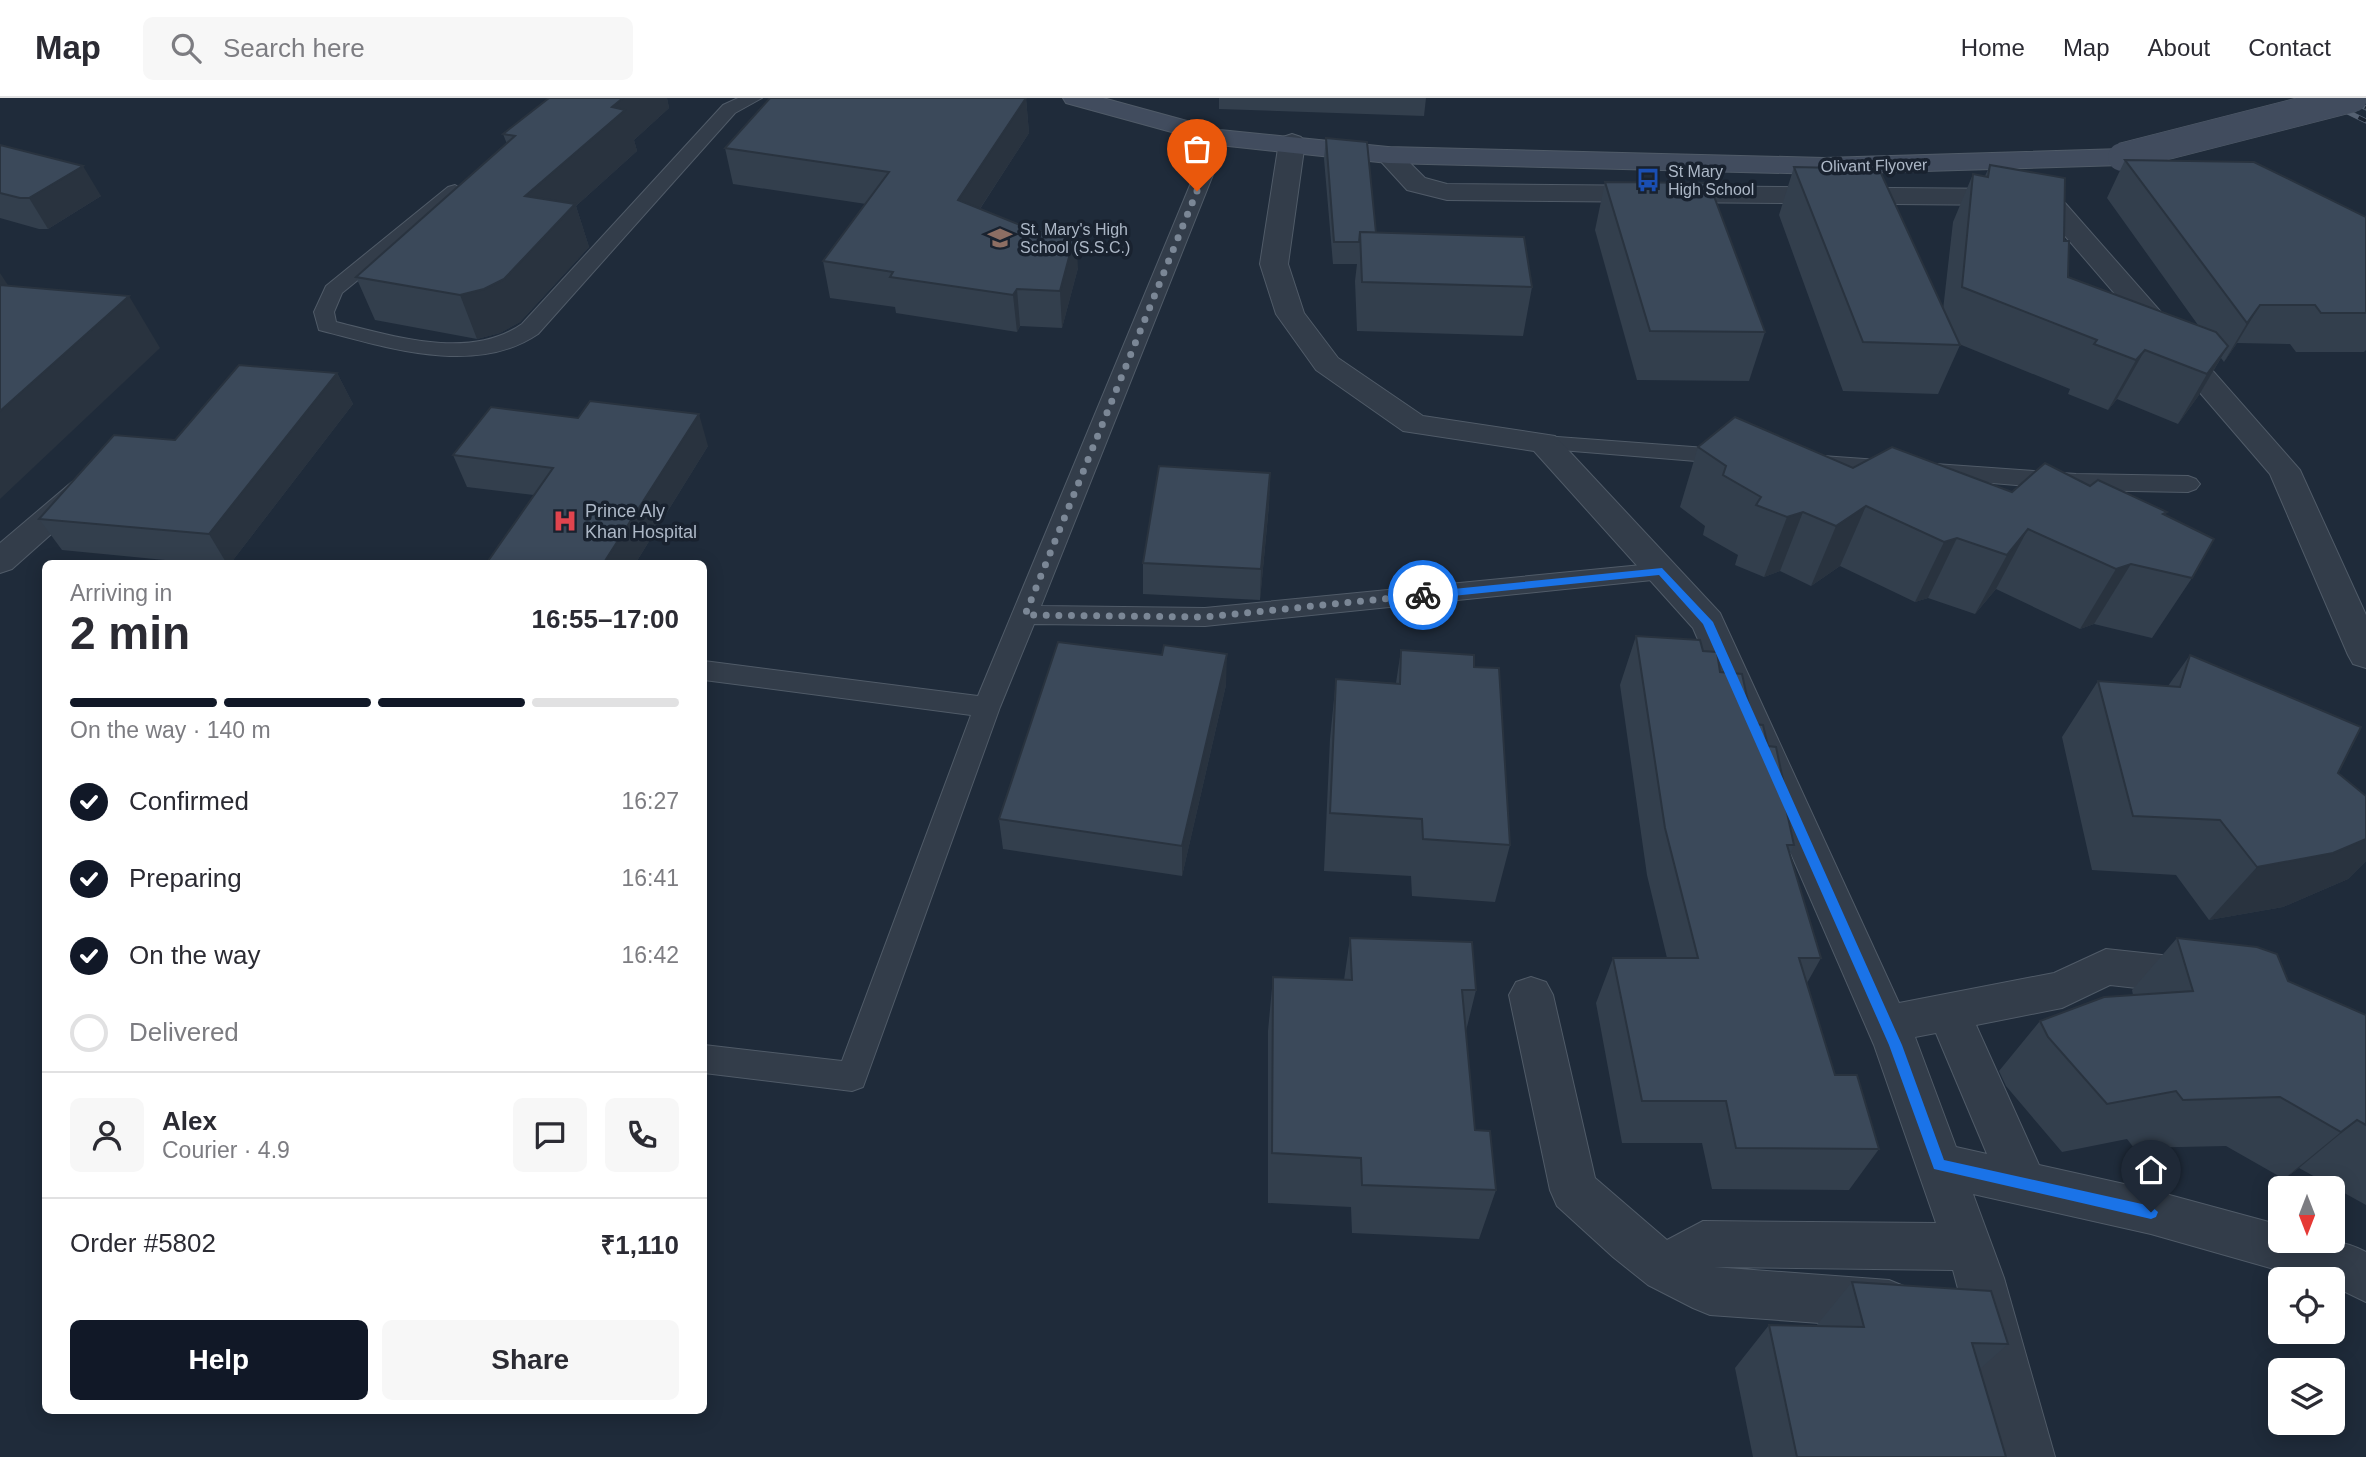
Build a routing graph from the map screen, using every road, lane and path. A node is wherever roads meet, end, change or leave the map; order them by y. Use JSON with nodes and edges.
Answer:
{"nodes":[{"id":1,"x":753,"y":98,"type":"edge"},
{"id":2,"x":1075,"y":98,"type":"edge"},
{"id":3,"x":2353,"y":98,"type":"edge"},
{"id":4,"x":1219,"y":137,"type":"junction"},
{"id":5,"x":1292,"y":142,"type":"junction"},
{"id":6,"x":1388,"y":155,"type":"junction"},
{"id":7,"x":468,"y":181,"type":"edge"},
{"id":8,"x":1544,"y":443,"type":"junction"},
{"id":9,"x":1755,"y":458,"type":"edge"},
{"id":10,"x":1783,"y":461,"type":"edge"},
{"id":11,"x":2189,"y":484,"type":"dead end"},
{"id":12,"x":85,"y":487,"type":"edge"},
{"id":13,"x":0,"y":561,"type":"edge"},
{"id":14,"x":1662,"y":571,"type":"junction"},
{"id":15,"x":1025,"y":615,"type":"junction"},
{"id":16,"x":2366,"y":655,"type":"edge"},
{"id":17,"x":707,"y":670,"type":"edge"},
{"id":18,"x":987,"y":708,"type":"junction"},
{"id":19,"x":2237,"y":988,"type":"edge"},
{"id":20,"x":1531,"y":995,"type":"dead end"},
{"id":21,"x":1948,"y":1012,"type":"junction"},
{"id":22,"x":1886,"y":1024,"type":"junction"},
{"id":23,"x":707,"y":1059,"type":"edge"},
{"id":24,"x":1939,"y":1165,"type":"junction"},
{"id":25,"x":2024,"y":1185,"type":"junction"},
{"id":26,"x":1968,"y":1247,"type":"junction"},
{"id":27,"x":1665,"y":1268,"type":"junction"},
{"id":28,"x":2366,"y":1278,"type":"edge"},
{"id":29,"x":1958,"y":1309,"type":"junction"},
{"id":30,"x":2029,"y":1457,"type":"edge"}],
"edges":[{"from":1,"to":7,"type":"lane"},
{"from":2,"to":4,"type":"main road","name":"Olivant Flyover"},
{"from":3,"to":6,"type":"main road","name":"Olivant Flyover","bridge":true},
{"from":4,"to":5,"type":"main road","name":"Olivant Flyover"},
{"from":4,"to":15,"type":"lane"},
{"from":5,"to":6,"type":"main road","name":"Olivant Flyover"},
{"from":5,"to":8,"type":"street"},
{"from":6,"to":16,"type":"street"},
{"from":8,"to":9,"type":"lane"},
{"from":8,"to":14,"type":"street"},
{"from":10,"to":11,"type":"lane"},
{"from":12,"to":13,"type":"street"},
{"from":14,"to":15,"type":"lane"},
{"from":14,"to":22,"type":"street"},
{"from":15,"to":18,"type":"lane"},
{"from":17,"to":18,"type":"lane"},
{"from":18,"to":23,"type":"lane"},
{"from":19,"to":21,"type":"street"},
{"from":20,"to":27,"type":"street"},
{"from":21,"to":22,"type":"street"},
{"from":21,"to":25,"type":"street"},
{"from":22,"to":24,"type":"street"},
{"from":24,"to":25,"type":"street"},
{"from":24,"to":26,"type":"street"},
{"from":25,"to":28,"type":"street"},
{"from":26,"to":27,"type":"street"},
{"from":26,"to":29,"type":"street"},
{"from":27,"to":29,"type":"street"},
{"from":29,"to":30,"type":"street"}]}
